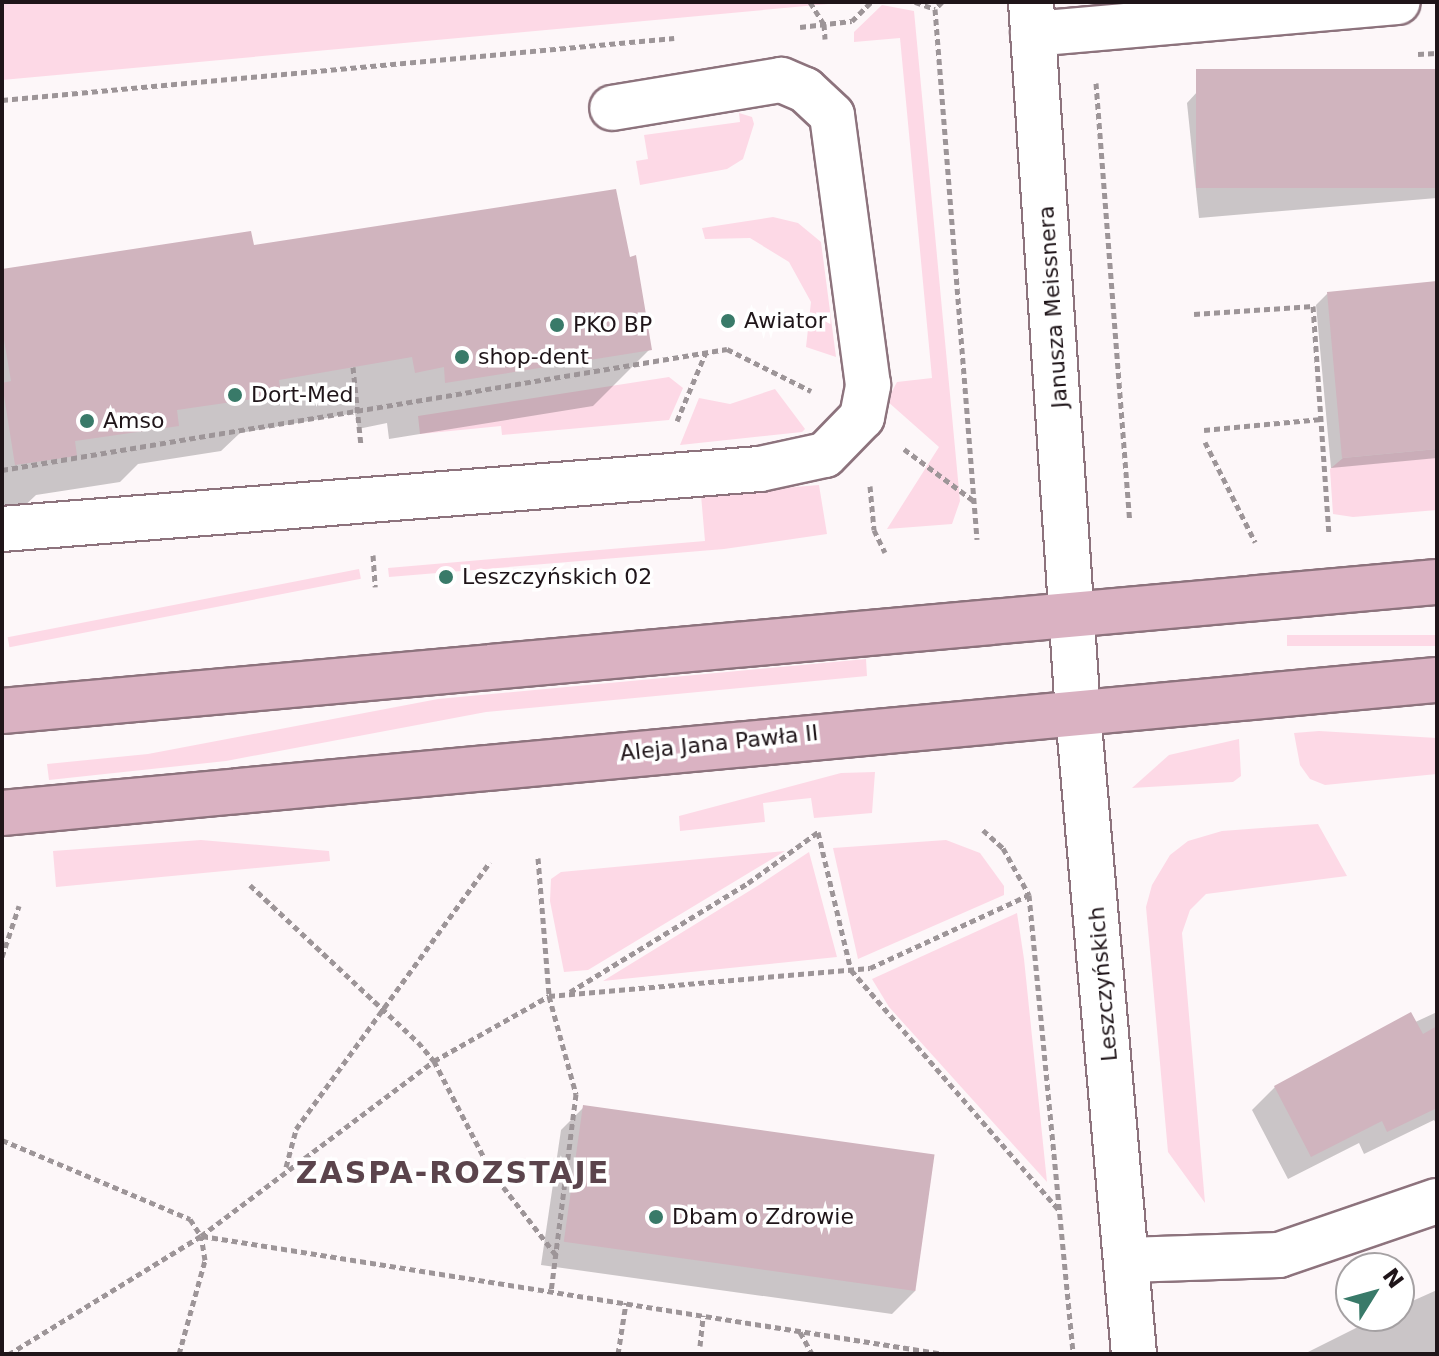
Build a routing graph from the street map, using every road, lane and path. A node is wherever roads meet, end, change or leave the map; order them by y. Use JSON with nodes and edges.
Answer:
{"nodes":[{"id":1,"x":810,"y":2,"type":"edge"},
{"id":2,"x":871,"y":2,"type":"edge"},
{"id":3,"x":915,"y":2,"type":"edge"},
{"id":4,"x":942,"y":2,"type":"edge"},
{"id":5,"x":1398,"y":2,"type":"edge"},
{"id":6,"x":935,"y":9,"type":"junction"},
{"id":7,"x":1032,"y":18,"type":"edge"},
{"id":8,"x":824,"y":24,"type":"junction"},
{"id":9,"x":792,"y":27,"type":"dead end"},
{"id":10,"x":1093,"y":29,"type":"junction"},
{"id":11,"x":682,"y":38,"type":"dead end"},
{"id":12,"x":2,"y":100,"type":"edge"},
{"id":13,"x":612,"y":108,"type":"dead end"},
{"id":14,"x":1194,"y":314,"type":"dead end"},
{"id":15,"x":706,"y":351,"type":"junction"},
{"id":16,"x":862,"y":417,"type":"junction"},
{"id":17,"x":1321,"y":419,"type":"junction"},
{"id":18,"x":1204,"y":430,"type":"dead end"},
{"id":19,"x":1205,"y":442,"type":"dead end"},
{"id":20,"x":2,"y":470,"type":"edge"},
{"id":21,"x":654,"y":477,"type":"junction"},
{"id":22,"x":974,"y":501,"type":"junction"},
{"id":23,"x":1130,"y":521,"type":"dead end"},
{"id":24,"x":2,"y":529,"type":"edge"},
{"id":25,"x":1329,"y":534,"type":"dead end"},
{"id":26,"x":977,"y":539,"type":"dead end"},
{"id":27,"x":1255,"y":542,"type":"dead end"},
{"id":28,"x":374,"y":568,"type":"dead end"},
{"id":29,"x":1437,"y":582,"type":"edge"},
{"id":30,"x":375,"y":587,"type":"dead end"},
{"id":31,"x":1074,"y":613,"type":"junction"},
{"id":32,"x":1437,"y":680,"type":"edge"},
{"id":33,"x":2,"y":711,"type":"edge"},
{"id":34,"x":1078,"y":713,"type":"junction"},
{"id":35,"x":2,"y":813,"type":"edge"},
{"id":36,"x":983,"y":830,"type":"dead end"},
{"id":37,"x":538,"y":858,"type":"dead end"},
{"id":38,"x":490,"y":862,"type":"dead end"},
{"id":39,"x":250,"y":885,"type":"dead end"},
{"id":40,"x":1029,"y":895,"type":"junction"},
{"id":41,"x":19,"y":906,"type":"dead end"},
{"id":42,"x":2,"y":957,"type":"edge"},
{"id":43,"x":851,"y":970,"type":"junction"},
{"id":44,"x":569,"y":992,"type":"junction"},
{"id":45,"x":549,"y":996,"type":"junction"},
{"id":46,"x":385,"y":1007,"type":"junction"},
{"id":47,"x":434,"y":1061,"type":"junction"},
{"id":48,"x":2,"y":1140,"type":"edge"},
{"id":49,"x":286,"y":1168,"type":"junction"},
{"id":50,"x":1437,"y":1201,"type":"edge"},
{"id":51,"x":1059,"y":1210,"type":"junction"},
{"id":52,"x":201,"y":1236,"type":"junction"},
{"id":53,"x":556,"y":1255,"type":"junction"},
{"id":54,"x":1127,"y":1260,"type":"junction"},
{"id":55,"x":551,"y":1291,"type":"junction"},
{"id":56,"x":626,"y":1303,"type":"junction"},
{"id":57,"x":703,"y":1315,"type":"junction"},
{"id":58,"x":800,"y":1331,"type":"junction"},
{"id":59,"x":700,"y":1346,"type":"dead end"},
{"id":60,"x":9,"y":1354,"type":"edge"},
{"id":61,"x":179,"y":1354,"type":"edge"},
{"id":62,"x":618,"y":1354,"type":"edge"},
{"id":63,"x":812,"y":1354,"type":"edge"},
{"id":64,"x":944,"y":1354,"type":"edge"},
{"id":65,"x":1073,"y":1354,"type":"edge"},
{"id":66,"x":1134,"y":1354,"type":"edge"}],
"edges":[{"from":1,"to":8,"type":"path"},
{"from":2,"to":8,"type":"path"},
{"from":3,"to":6,"type":"path"},
{"from":4,"to":6,"type":"path"},
{"from":5,"to":10,"type":"street"},
{"from":6,"to":22,"type":"path"},
{"from":7,"to":10,"type":"street"},
{"from":7,"to":31,"type":"street","name":"Janusza Meissnera"},
{"from":8,"to":9,"type":"path"},
{"from":10,"to":23,"type":"path"},
{"from":11,"to":12,"type":"path"},
{"from":13,"to":16,"type":"street"},
{"from":14,"to":17,"type":"path"},
{"from":15,"to":16,"type":"path"},
{"from":15,"to":20,"type":"path"},
{"from":15,"to":21,"type":"path"},
{"from":16,"to":21,"type":"street"},
{"from":16,"to":22,"type":"path"},
{"from":17,"to":18,"type":"path"},
{"from":17,"to":25,"type":"path"},
{"from":19,"to":27,"type":"path"},
{"from":21,"to":24,"type":"street"},
{"from":22,"to":26,"type":"path"},
{"from":28,"to":30,"type":"path"},
{"from":29,"to":31,"type":"main road"},
{"from":31,"to":33,"type":"main road"},
{"from":31,"to":34,"type":"street","name":"Leszczyńskich"},
{"from":32,"to":34,"type":"main road","name":"Aleja Jana Pawła II"},
{"from":34,"to":35,"type":"main road","name":"Aleja Jana Pawła II"},
{"from":34,"to":54,"type":"street","name":"Leszczyńskich"},
{"from":36,"to":40,"type":"path"},
{"from":37,"to":45,"type":"path"},
{"from":38,"to":46,"type":"path"},
{"from":39,"to":46,"type":"path"},
{"from":40,"to":43,"type":"path"},
{"from":40,"to":51,"type":"path"},
{"from":41,"to":42,"type":"path"},
{"from":43,"to":44,"type":"path"},
{"from":43,"to":44,"type":"path"},
{"from":43,"to":51,"type":"path"},
{"from":44,"to":45,"type":"path"},
{"from":45,"to":47,"type":"path"},
{"from":45,"to":53,"type":"path"},
{"from":46,"to":47,"type":"path"},
{"from":46,"to":49,"type":"path"},
{"from":47,"to":49,"type":"path"},
{"from":47,"to":53,"type":"path"},
{"from":48,"to":52,"type":"path"},
{"from":49,"to":52,"type":"path"},
{"from":50,"to":54,"type":"street"},
{"from":51,"to":65,"type":"path"},
{"from":52,"to":55,"type":"path"},
{"from":52,"to":60,"type":"path"},
{"from":52,"to":61,"type":"path"},
{"from":53,"to":55,"type":"path"},
{"from":54,"to":66,"type":"street","name":"Leszczyńskich"},
{"from":55,"to":56,"type":"path"},
{"from":56,"to":57,"type":"path"},
{"from":56,"to":62,"type":"path"},
{"from":57,"to":58,"type":"path"},
{"from":57,"to":59,"type":"path"},
{"from":58,"to":63,"type":"path"},
{"from":58,"to":64,"type":"path"}]}
